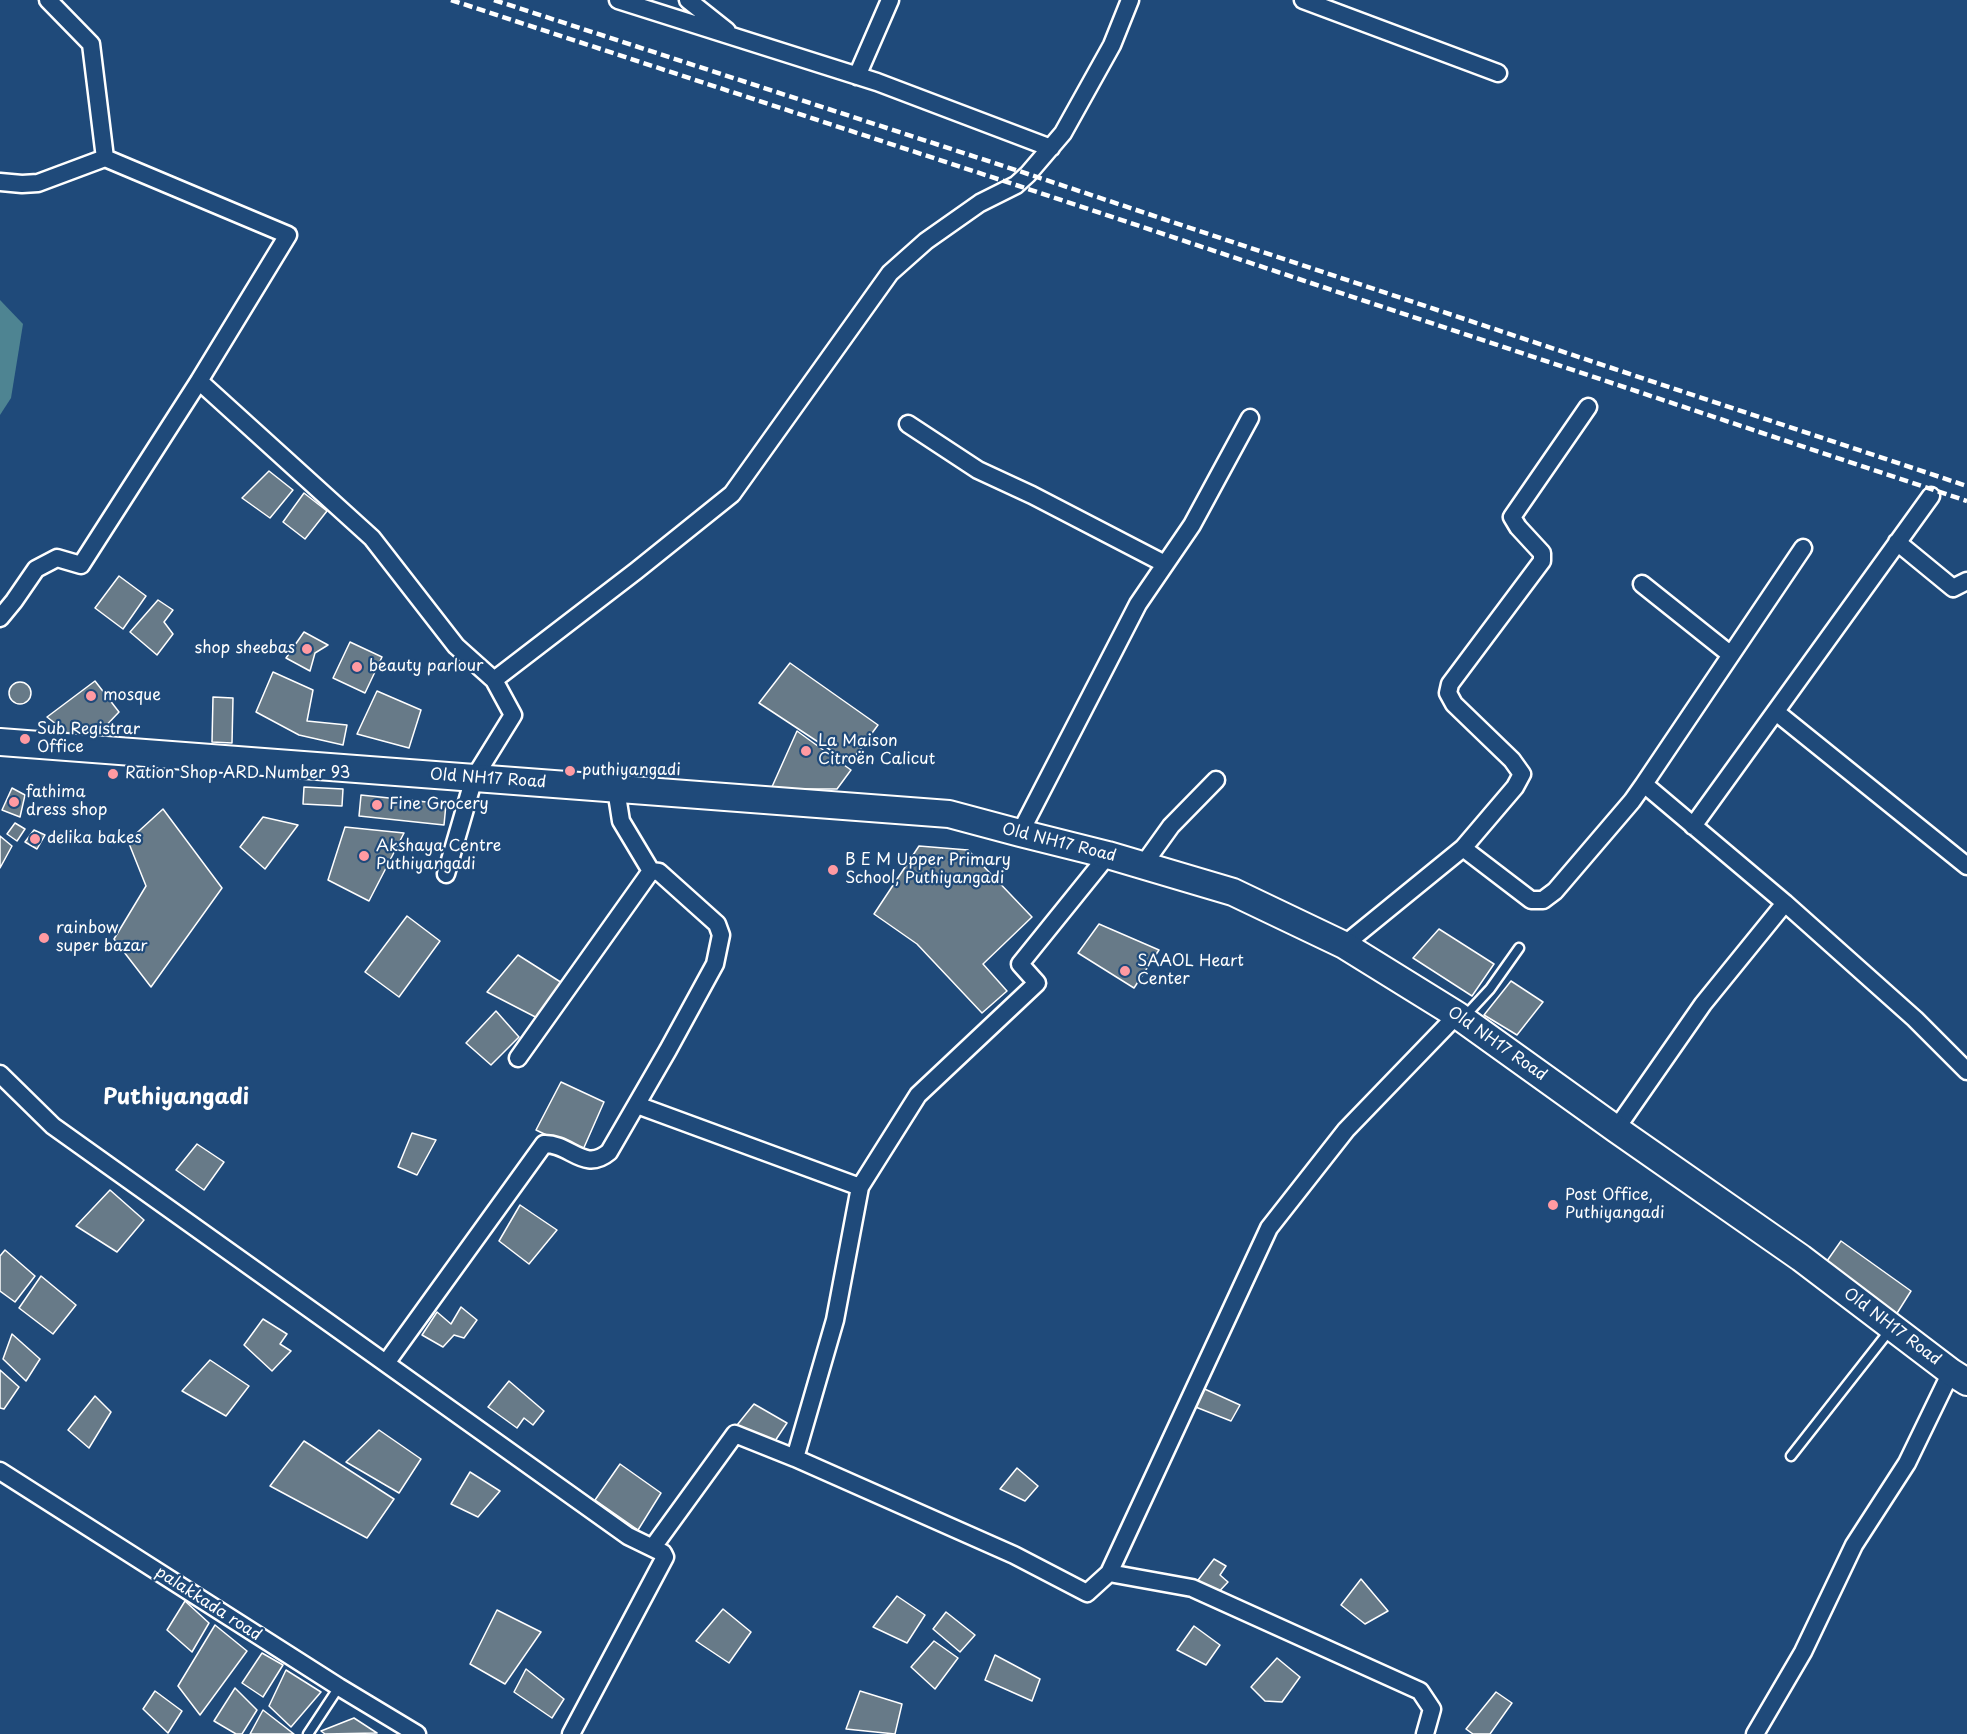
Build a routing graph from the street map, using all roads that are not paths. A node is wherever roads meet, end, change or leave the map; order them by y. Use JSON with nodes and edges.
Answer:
{"nodes":[{"id":1,"x":48,"y":0,"type":"edge"},
{"id":2,"x":618,"y":0,"type":"edge"},
{"id":3,"x":688,"y":0,"type":"edge"},
{"id":4,"x":890,"y":0,"type":"edge"},
{"id":5,"x":1130,"y":0,"type":"edge"},
{"id":6,"x":1303,"y":0,"type":"edge"},
{"id":7,"x":734,"y":37,"type":"junction"},
{"id":8,"x":1498,"y":73,"type":"dead end"},
{"id":9,"x":857,"y":75,"type":"junction"},
{"id":10,"x":1051,"y":148,"type":"junction"},
{"id":11,"x":105,"y":158,"type":"junction"},
{"id":12,"x":0,"y":182,"type":"edge"},
{"id":13,"x":199,"y":381,"type":"junction"},
{"id":14,"x":1588,"y":408,"type":"dead end"},
{"id":15,"x":1250,"y":418,"type":"dead end"},
{"id":16,"x":908,"y":423,"type":"dead end"},
{"id":17,"x":1931,"y":496,"type":"dead end"},
{"id":18,"x":1897,"y":542,"type":"junction"},
{"id":19,"x":1803,"y":548,"type":"dead end"},
{"id":20,"x":1165,"y":564,"type":"junction"},
{"id":21,"x":1967,"y":581,"type":"edge"},
{"id":22,"x":1642,"y":584,"type":"dead end"},
{"id":23,"x":0,"y":618,"type":"edge"},
{"id":24,"x":1731,"y":655,"type":"junction"},
{"id":25,"x":494,"y":680,"type":"junction"},
{"id":26,"x":1776,"y":712,"type":"junction"},
{"id":27,"x":0,"y":742,"type":"edge"},
{"id":28,"x":474,"y":778,"type":"junction"},
{"id":29,"x":1216,"y":780,"type":"dead end"},
{"id":30,"x":1644,"y":784,"type":"junction"},
{"id":31,"x":616,"y":789,"type":"junction"},
{"id":32,"x":1693,"y":826,"type":"junction"},
{"id":33,"x":1020,"y":833,"type":"junction"},
{"id":34,"x":1463,"y":848,"type":"junction"},
{"id":35,"x":1108,"y":855,"type":"junction"},
{"id":36,"x":1143,"y":865,"type":"junction"},
{"id":37,"x":1967,"y":866,"type":"edge"},
{"id":38,"x":651,"y":871,"type":"junction"},
{"id":39,"x":446,"y":874,"type":"dead end"},
{"id":40,"x":1785,"y":903,"type":"junction"},
{"id":41,"x":1344,"y":945,"type":"junction"},
{"id":42,"x":1519,"y":948,"type":"dead end"},
{"id":43,"x":1460,"y":1017,"type":"junction"},
{"id":44,"x":519,"y":1058,"type":"dead end"},
{"id":45,"x":1967,"y":1071,"type":"edge"},
{"id":46,"x":0,"y":1074,"type":"edge"},
{"id":47,"x":638,"y":1105,"type":"junction"},
{"id":48,"x":1616,"y":1129,"type":"junction"},
{"id":49,"x":860,"y":1187,"type":"junction"},
{"id":50,"x":1892,"y":1327,"type":"junction"},
{"id":51,"x":386,"y":1363,"type":"junction"},
{"id":52,"x":1959,"y":1377,"type":"edge"},
{"id":53,"x":1791,"y":1456,"type":"dead end"},
{"id":54,"x":795,"y":1458,"type":"junction"},
{"id":55,"x":0,"y":1471,"type":"edge"},
{"id":56,"x":653,"y":1547,"type":"junction"},
{"id":57,"x":1110,"y":1573,"type":"junction"},
{"id":58,"x":339,"y":1687,"type":"junction"},
{"id":59,"x":308,"y":1734,"type":"edge"},
{"id":60,"x":417,"y":1734,"type":"edge"},
{"id":61,"x":571,"y":1734,"type":"edge"},
{"id":62,"x":1425,"y":1734,"type":"edge"},
{"id":63,"x":1755,"y":1734,"type":"edge"}],
"edges":[{"from":1,"to":11,"type":"street"},
{"from":2,"to":7,"type":"street"},
{"from":3,"to":7,"type":"street"},
{"from":4,"to":9,"type":"street"},
{"from":5,"to":10,"type":"street"},
{"from":6,"to":8,"type":"street"},
{"from":7,"to":9,"type":"street"},
{"from":9,"to":10,"type":"street"},
{"from":10,"to":25,"type":"street"},
{"from":11,"to":12,"type":"street"},
{"from":11,"to":13,"type":"street"},
{"from":13,"to":23,"type":"street"},
{"from":13,"to":25,"type":"street"},
{"from":14,"to":34,"type":"street"},
{"from":15,"to":20,"type":"street"},
{"from":16,"to":20,"type":"street"},
{"from":17,"to":18,"type":"street"},
{"from":18,"to":21,"type":"street"},
{"from":18,"to":26,"type":"street"},
{"from":19,"to":24,"type":"street"},
{"from":20,"to":33,"type":"street"},
{"from":22,"to":24,"type":"street"},
{"from":24,"to":30,"type":"street"},
{"from":25,"to":28,"type":"street"},
{"from":26,"to":32,"type":"street"},
{"from":26,"to":37,"type":"street"},
{"from":27,"to":28,"type":"main road","name":"Old NH17 Road"},
{"from":28,"to":31,"type":"main road","name":"Old NH17 Road"},
{"from":28,"to":39,"type":"street"},
{"from":29,"to":36,"type":"street"},
{"from":30,"to":32,"type":"street"},
{"from":30,"to":34,"type":"street"},
{"from":31,"to":33,"type":"main road","name":"Old NH17 Road"},
{"from":31,"to":38,"type":"street"},
{"from":32,"to":40,"type":"street"},
{"from":33,"to":35,"type":"main road","name":"Old NH17 Road"},
{"from":34,"to":41,"type":"street"},
{"from":35,"to":36,"type":"main road","name":"Old NH17 Road"},
{"from":35,"to":49,"type":"street"},
{"from":36,"to":41,"type":"main road","name":"Old NH17 Road"},
{"from":38,"to":44,"type":"street"},
{"from":38,"to":47,"type":"street"},
{"from":40,"to":45,"type":"street"},
{"from":40,"to":48,"type":"street"},
{"from":41,"to":43,"type":"main road","name":"Old NH17 Road"},
{"from":42,"to":43,"type":"lane"},
{"from":43,"to":48,"type":"main road","name":"Old NH17 Road"},
{"from":43,"to":57,"type":"street"},
{"from":46,"to":51,"type":"street"},
{"from":47,"to":49,"type":"street"},
{"from":47,"to":51,"type":"street"},
{"from":48,"to":50,"type":"main road","name":"Old NH17 Road"},
{"from":49,"to":54,"type":"street"},
{"from":50,"to":52,"type":"main road","name":"Old NH17 Road"},
{"from":50,"to":53,"type":"lane"},
{"from":51,"to":56,"type":"street"},
{"from":52,"to":63,"type":"street"},
{"from":54,"to":56,"type":"street"},
{"from":54,"to":57,"type":"street"},
{"from":55,"to":58,"type":"street","name":"palakkada road"},
{"from":56,"to":61,"type":"street"},
{"from":57,"to":62,"type":"street"},
{"from":58,"to":59,"type":"lane"},
{"from":58,"to":60,"type":"street","name":"palakkada road"}]}
